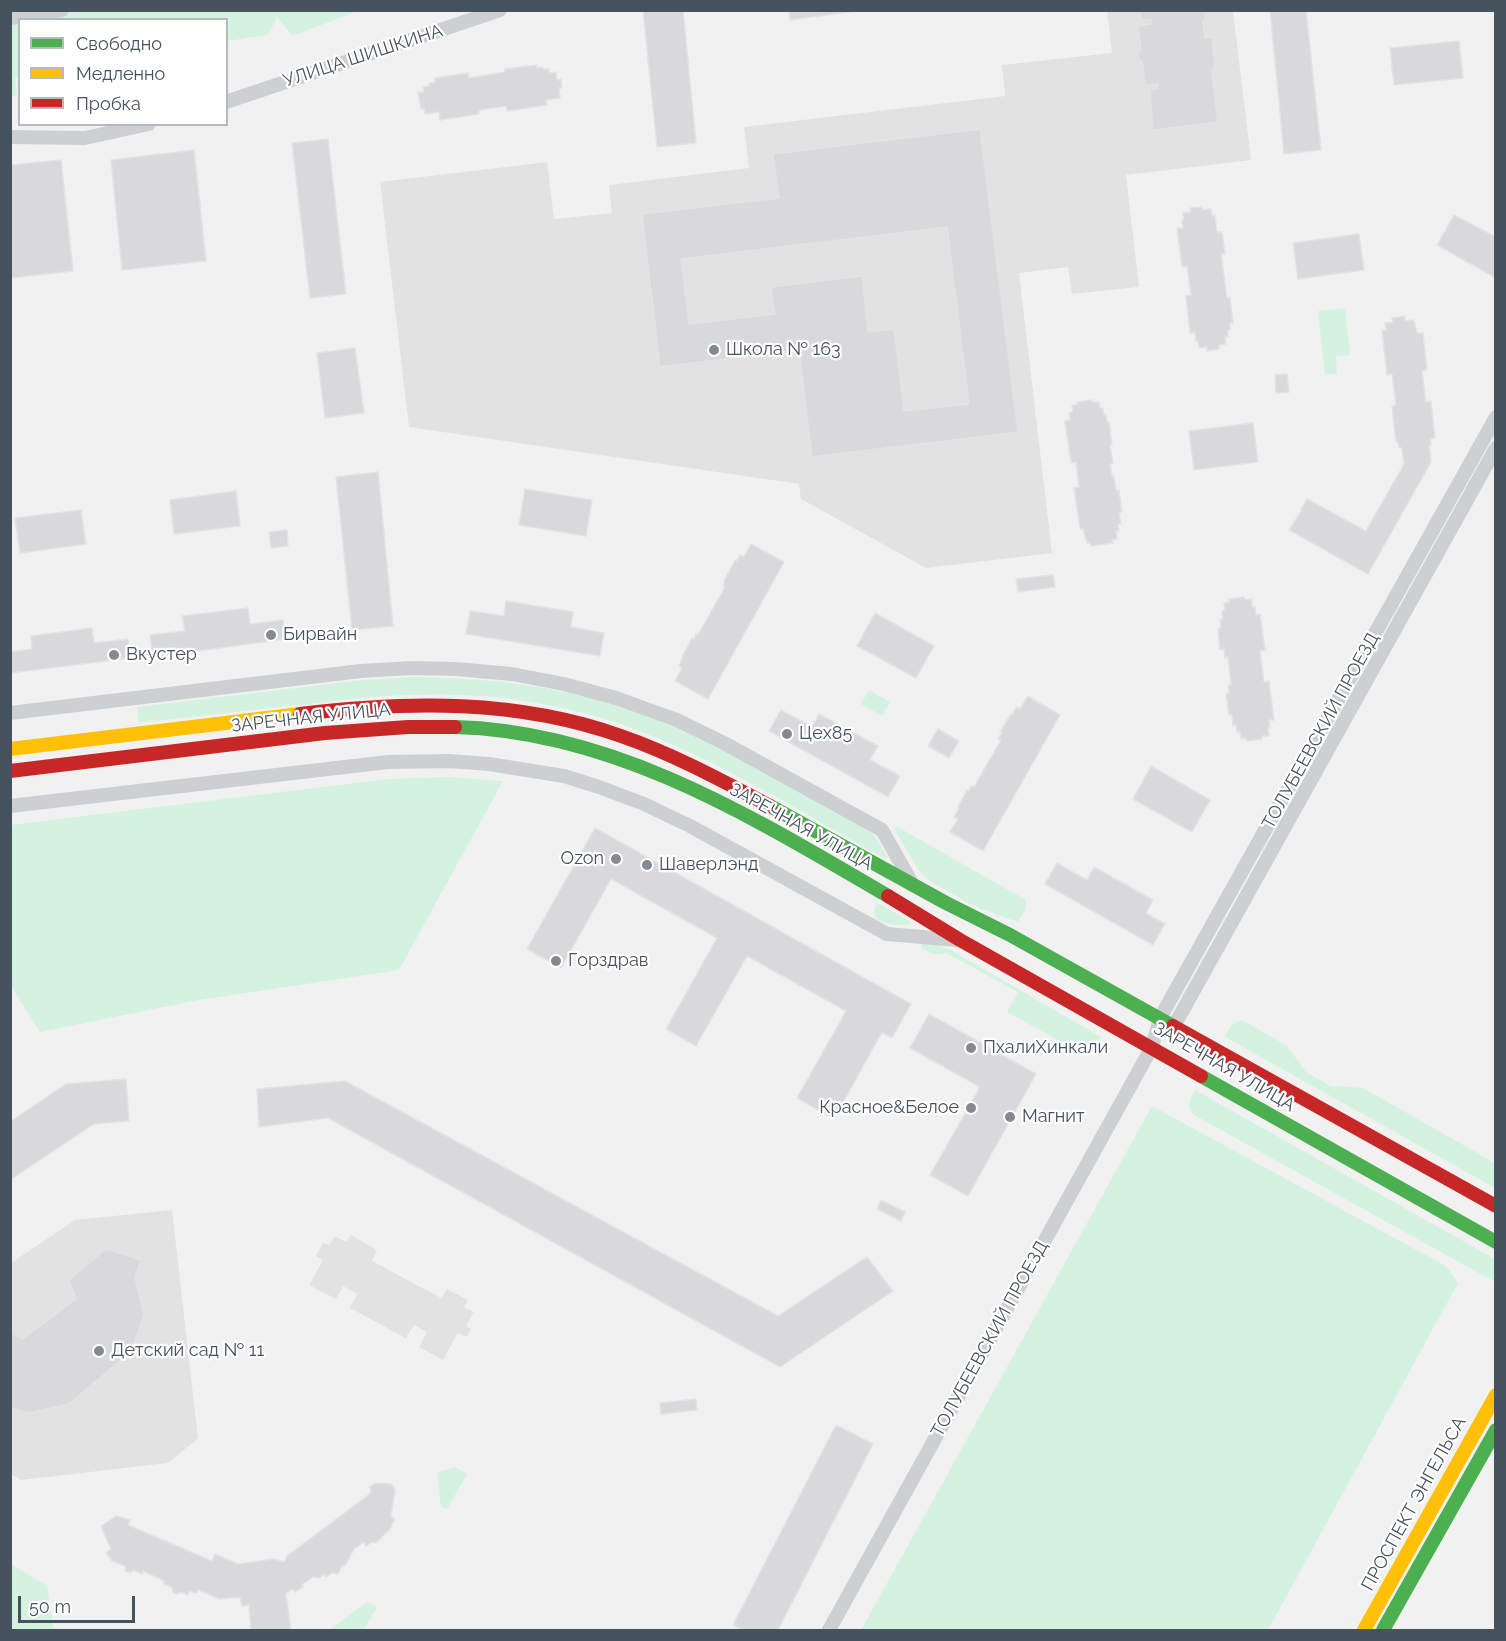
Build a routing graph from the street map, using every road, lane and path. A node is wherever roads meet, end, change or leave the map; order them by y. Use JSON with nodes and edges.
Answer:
{"nodes":[{"id":1,"x":62,"y":10,"type":"edge"},
{"id":2,"x":500,"y":10,"type":"edge"},
{"id":3,"x":10,"y":18,"type":"edge"},
{"id":4,"x":228,"y":101,"type":"edge"},
{"id":5,"x":140,"y":126,"type":"edge"},
{"id":6,"x":10,"y":137,"type":"edge"},
{"id":7,"x":1496,"y":417,"type":"edge"},
{"id":8,"x":1496,"y":448,"type":"edge"},
{"id":9,"x":10,"y":713,"type":"edge"},
{"id":10,"x":10,"y":749,"type":"edge"},
{"id":11,"x":10,"y":771,"type":"edge"},
{"id":12,"x":10,"y":806,"type":"edge"},
{"id":13,"x":913,"y":885,"type":"junction"},
{"id":14,"x":960,"y":940,"type":"junction"},
{"id":15,"x":1160,"y":1018,"type":"junction"},
{"id":16,"x":1174,"y":1026,"type":"junction"},
{"id":17,"x":1152,"y":1047,"type":"junction"},
{"id":18,"x":1496,"y":1206,"type":"edge"},
{"id":19,"x":1496,"y":1242,"type":"edge"},
{"id":20,"x":1496,"y":1395,"type":"edge"},
{"id":21,"x":1496,"y":1430,"type":"edge"},
{"id":22,"x":829,"y":1630,"type":"edge"},
{"id":23,"x":1364,"y":1630,"type":"edge"},
{"id":24,"x":1383,"y":1630,"type":"edge"}],
"edges":[{"from":1,"to":3,"type":"street"},
{"from":2,"to":4,"type":"street","name":"УЛИЦА ШИШКИНА"},
{"from":5,"to":6,"type":"street"},
{"from":7,"to":15,"type":"street","name":"ТОЛУБЕЕВСКИЙ ПРОЕЗД"},
{"from":8,"to":16,"type":"street","name":"ТОЛУБЕЕВСКИЙ ПРОЕЗД"},
{"from":9,"to":13,"type":"street"},
{"from":10,"to":13,"type":"street","name":"ЗАРЕЧНАЯ УЛИЦА"},
{"from":11,"to":14,"type":"street","name":"ЗАРЕЧНАЯ УЛИЦА"},
{"from":12,"to":14,"type":"street"},
{"from":13,"to":15,"type":"street","name":"ЗАРЕЧНАЯ УЛИЦА"},
{"from":14,"to":17,"type":"street","name":"ЗАРЕЧНАЯ УЛИЦА"},
{"from":15,"to":16,"type":"street","name":"ЗАРЕЧНАЯ УЛИЦА"},
{"from":15,"to":17,"type":"street","name":"ТОЛУБЕЕВСКИЙ ПРОЕЗД"},
{"from":16,"to":17,"type":"street","name":"ТОЛУБЕЕВСКИЙ ПРОЕЗД"},
{"from":16,"to":18,"type":"street","name":"ЗАРЕЧНАЯ УЛИЦА"},
{"from":17,"to":19,"type":"street","name":"ЗАРЕЧНАЯ УЛИЦА"},
{"from":17,"to":22,"type":"street","name":"ТОЛУБЕЕВСКИЙ ПРОЕЗД"},
{"from":20,"to":23,"type":"street","name":"ПРОСПЕКТ ЭНГЕЛЬСА"},
{"from":21,"to":24,"type":"street","name":"ПРОСПЕКТ ЭНГЕЛЬСА"}]}
